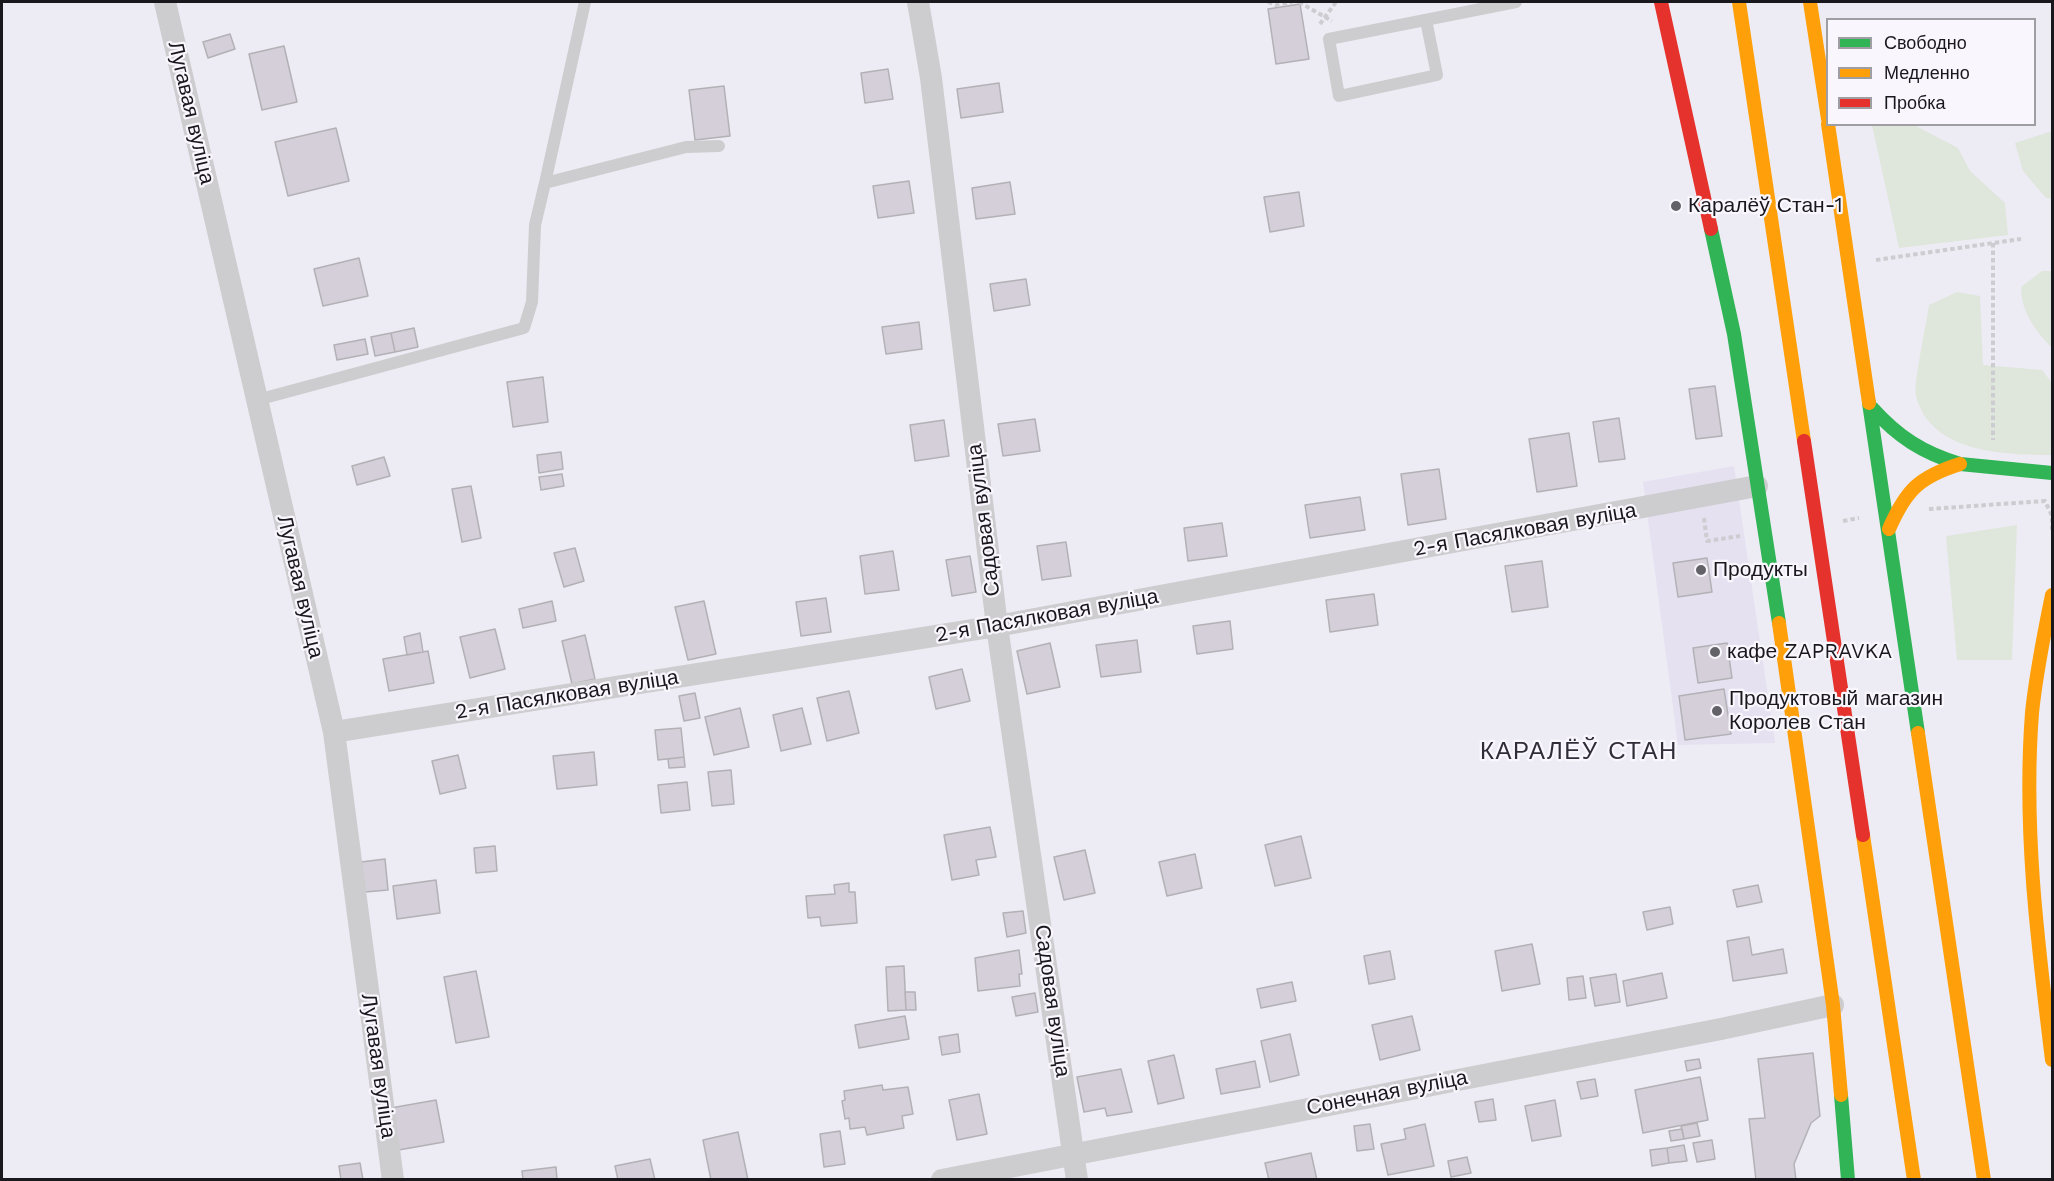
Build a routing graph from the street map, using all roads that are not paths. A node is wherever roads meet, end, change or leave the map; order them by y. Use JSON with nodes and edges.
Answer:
{"nodes":[{"id":1,"x":165,"y":2,"type":"edge"},
{"id":2,"x":585,"y":2,"type":"edge"},
{"id":3,"x":918,"y":2,"type":"edge"},
{"id":4,"x":1516,"y":2,"type":"edge"},
{"id":5,"x":1661,"y":2,"type":"edge"},
{"id":6,"x":1739,"y":2,"type":"edge"},
{"id":7,"x":1810,"y":2,"type":"edge"},
{"id":8,"x":1426,"y":20,"type":"junction"},
{"id":9,"x":1826,"y":112,"type":"edge"},
{"id":10,"x":1828,"y":126,"type":"edge"},
{"id":11,"x":719,"y":146,"type":"dead end"},
{"id":12,"x":546,"y":183,"type":"junction"},
{"id":13,"x":257,"y":400,"type":"junction"},
{"id":14,"x":1872,"y":408,"type":"junction"},
{"id":15,"x":1960,"y":464,"type":"junction"},
{"id":16,"x":2052,"y":472,"type":"edge"},
{"id":17,"x":1757,"y":486,"type":"junction"},
{"id":18,"x":1889,"y":529,"type":"junction"},
{"id":19,"x":2052,"y":595,"type":"edge"},
{"id":20,"x":997,"y":626,"type":"junction"},
{"id":21,"x":334,"y":732,"type":"junction"},
{"id":22,"x":2048,"y":983,"type":"edge"},
{"id":23,"x":1833,"y":1005,"type":"junction"},
{"id":24,"x":2052,"y":1060,"type":"edge"},
{"id":25,"x":1074,"y":1152,"type":"junction"},
{"id":26,"x":393,"y":1179,"type":"edge"},
{"id":27,"x":942,"y":1179,"type":"edge"},
{"id":28,"x":1077,"y":1179,"type":"edge"},
{"id":29,"x":1848,"y":1179,"type":"edge"},
{"id":30,"x":1914,"y":1179,"type":"edge"},
{"id":31,"x":1984,"y":1179,"type":"edge"}],
"edges":[{"from":1,"to":13,"type":"street","name":"Лугавая вуліца"},
{"from":2,"to":12,"type":"lane"},
{"from":3,"to":20,"type":"street","name":"Садовая вуліца"},
{"from":4,"to":8,"type":"lane"},
{"from":5,"to":17,"type":"main road"},
{"from":6,"to":30,"type":"main road"},
{"from":7,"to":9,"type":"main road"},
{"from":8,"to":8,"type":"lane"},
{"from":10,"to":14,"type":"main road"},
{"from":11,"to":12,"type":"lane"},
{"from":12,"to":13,"type":"lane"},
{"from":13,"to":21,"type":"street","name":"Лугавая вуліца"},
{"from":14,"to":15,"type":"main road"},
{"from":14,"to":18,"type":"main road"},
{"from":15,"to":16,"type":"main road"},
{"from":15,"to":18,"type":"main road"},
{"from":17,"to":20,"type":"street","name":"2-я Пасялковая вуліца"},
{"from":17,"to":23,"type":"main road"},
{"from":18,"to":31,"type":"main road"},
{"from":19,"to":22,"type":"main road"},
{"from":20,"to":21,"type":"street","name":"2-я Пасялковая вуліца"},
{"from":20,"to":25,"type":"street","name":"Садовая вуліца"},
{"from":21,"to":26,"type":"street","name":"Лугавая вуліца"},
{"from":22,"to":24,"type":"main road"},
{"from":23,"to":25,"type":"street","name":"Сонечная вуліца"},
{"from":23,"to":29,"type":"main road"},
{"from":25,"to":27,"type":"street","name":"Сонечная вуліца"},
{"from":25,"to":28,"type":"street","name":"Садовая вуліца"}]}
